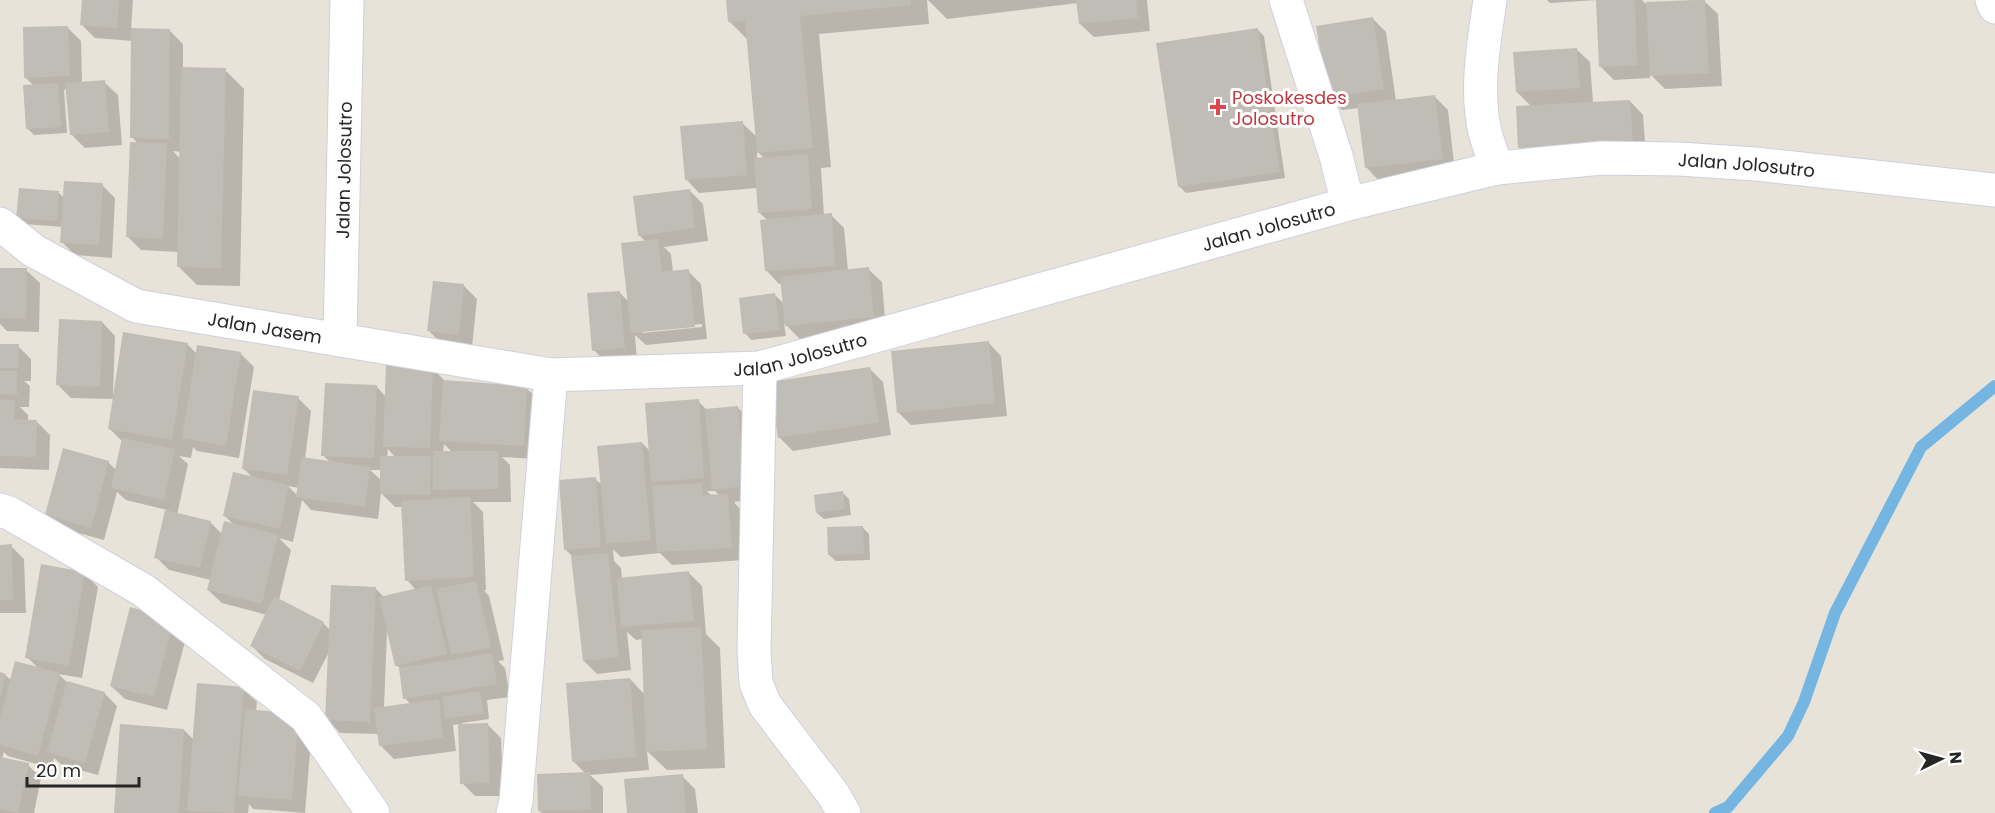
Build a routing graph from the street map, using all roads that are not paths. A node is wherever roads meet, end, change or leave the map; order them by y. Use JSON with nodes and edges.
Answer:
{"nodes":[{"id":1,"x":347,"y":0,"type":"edge"},
{"id":2,"x":1286,"y":0,"type":"edge"},
{"id":3,"x":1490,"y":0,"type":"edge"},
{"id":4,"x":1992,"y":0,"type":"edge"},
{"id":5,"x":1995,"y":6,"type":"edge"},
{"id":6,"x":1497,"y":168,"type":"junction"},
{"id":7,"x":1995,"y":190,"type":"edge"},
{"id":8,"x":1348,"y":204,"type":"junction"},
{"id":9,"x":0,"y":224,"type":"edge"},
{"id":10,"x":340,"y":340,"type":"junction"},
{"id":11,"x":760,"y":368,"type":"junction"},
{"id":12,"x":551,"y":375,"type":"junction"},
{"id":13,"x":0,"y":510,"type":"edge"},
{"id":14,"x":373,"y":813,"type":"edge"},
{"id":15,"x":513,"y":813,"type":"edge"},
{"id":16,"x":843,"y":813,"type":"edge"}],
"edges":[{"from":1,"to":10,"type":"street","name":"Jalan Jolosutro"},
{"from":2,"to":8,"type":"street"},
{"from":3,"to":6,"type":"street"},
{"from":4,"to":5,"type":"street"},
{"from":6,"to":7,"type":"street","name":"Jalan Jolosutro"},
{"from":6,"to":8,"type":"street","name":"Jalan Jolosutro"},
{"from":8,"to":11,"type":"street","name":"Jalan Jolosutro"},
{"from":9,"to":10,"type":"street","name":"Jalan Jasem"},
{"from":10,"to":12,"type":"street","name":"Jalan Jasem"},
{"from":11,"to":12,"type":"street","name":"Jalan Jolosutro"},
{"from":11,"to":16,"type":"street"},
{"from":12,"to":15,"type":"street"},
{"from":13,"to":14,"type":"street"}]}
